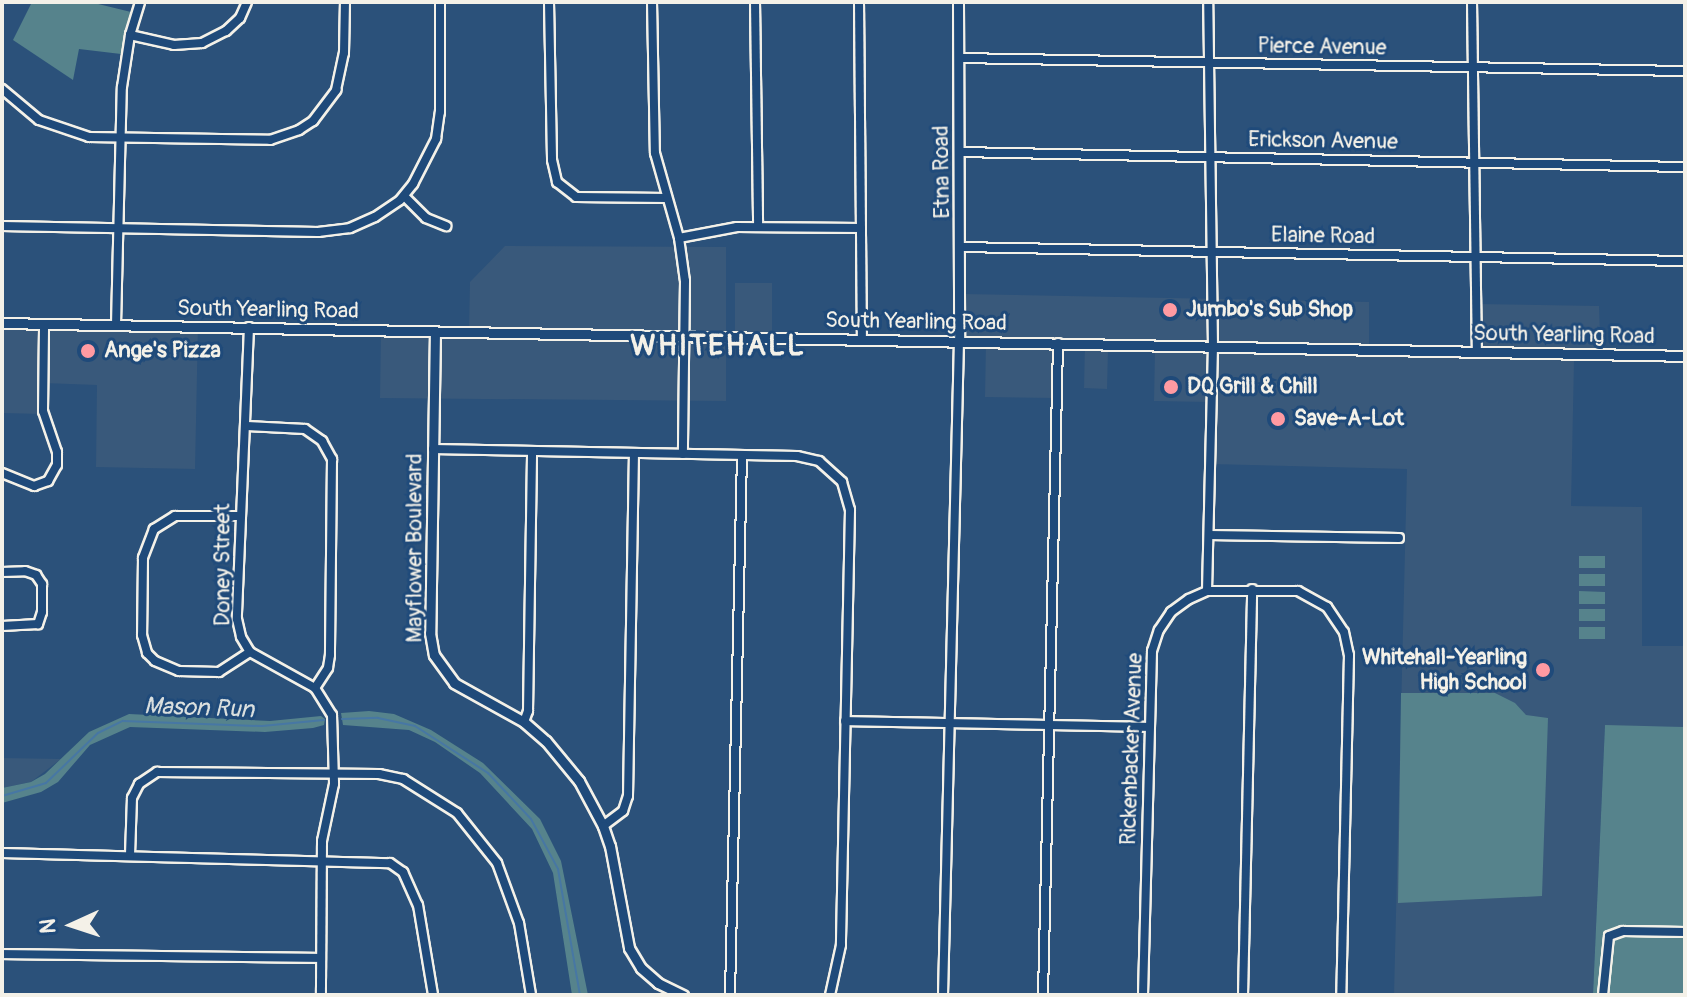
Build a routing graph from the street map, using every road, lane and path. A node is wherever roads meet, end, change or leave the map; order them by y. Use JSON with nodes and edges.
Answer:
{"nodes":[{"id":1,"x":140,"y":2,"type":"edge"},
{"id":2,"x":247,"y":2,"type":"edge"},
{"id":3,"x":345,"y":2,"type":"edge"},
{"id":4,"x":440,"y":2,"type":"edge"},
{"id":5,"x":549,"y":2,"type":"edge"},
{"id":6,"x":652,"y":2,"type":"edge"},
{"id":7,"x":755,"y":2,"type":"edge"},
{"id":8,"x":859,"y":2,"type":"edge"},
{"id":9,"x":958,"y":2,"type":"edge"},
{"id":10,"x":1208,"y":2,"type":"edge"},
{"id":11,"x":1472,"y":2,"type":"edge"},
{"id":12,"x":130,"y":35,"type":"junction"},
{"id":13,"x":959,"y":58,"type":"junction"},
{"id":14,"x":1209,"y":63,"type":"junction"},
{"id":15,"x":1473,"y":67,"type":"junction"},
{"id":16,"x":1685,"y":71,"type":"edge"},
{"id":17,"x":2,"y":89,"type":"edge"},
{"id":18,"x":120,"y":139,"type":"junction"},
{"id":19,"x":960,"y":152,"type":"junction"},
{"id":20,"x":1210,"y":157,"type":"junction"},
{"id":21,"x":1474,"y":162,"type":"junction"},
{"id":22,"x":1685,"y":167,"type":"edge"},
{"id":23,"x":404,"y":196,"type":"junction"},
{"id":24,"x":666,"y":198,"type":"junction"},
{"id":25,"x":2,"y":226,"type":"edge"},
{"id":26,"x":446,"y":226,"type":"dead end"},
{"id":27,"x":758,"y":226,"type":"junction"},
{"id":28,"x":118,"y":228,"type":"junction"},
{"id":29,"x":861,"y":228,"type":"junction"},
{"id":30,"x":679,"y":238,"type":"junction"},
{"id":31,"x":960,"y":247,"type":"junction"},
{"id":32,"x":1212,"y":252,"type":"junction"},
{"id":33,"x":1475,"y":257,"type":"junction"},
{"id":34,"x":1685,"y":261,"type":"edge"},
{"id":35,"x":2,"y":323,"type":"edge"},
{"id":36,"x":44,"y":324,"type":"junction"},
{"id":37,"x":116,"y":325,"type":"junction"},
{"id":38,"x":249,"y":327,"type":"junction"},
{"id":39,"x":435,"y":331,"type":"junction"},
{"id":40,"x":685,"y":335,"type":"junction"},
{"id":41,"x":862,"y":339,"type":"junction"},
{"id":42,"x":959,"y":341,"type":"junction"},
{"id":43,"x":1058,"y":343,"type":"junction"},
{"id":44,"x":1213,"y":346,"type":"junction"},
{"id":45,"x":1477,"y":351,"type":"junction"},
{"id":46,"x":1685,"y":356,"type":"edge"},
{"id":47,"x":247,"y":426,"type":"junction"},
{"id":48,"x":433,"y":449,"type":"junction"},
{"id":49,"x":532,"y":451,"type":"junction"},
{"id":50,"x":634,"y":453,"type":"junction"},
{"id":51,"x":683,"y":454,"type":"junction"},
{"id":52,"x":742,"y":455,"type":"junction"},
{"id":53,"x":2,"y":473,"type":"edge"},
{"id":54,"x":240,"y":516,"type":"junction"},
{"id":55,"x":1209,"y":535,"type":"junction"},
{"id":56,"x":1399,"y":538,"type":"dead end"},
{"id":57,"x":2,"y":572,"type":"edge"},
{"id":58,"x":1252,"y":589,"type":"junction"},
{"id":59,"x":1207,"y":591,"type":"junction"},
{"id":60,"x":2,"y":626,"type":"edge"},
{"id":61,"x":250,"y":652,"type":"junction"},
{"id":62,"x":315,"y":688,"type":"junction"},
{"id":63,"x":845,"y":721,"type":"junction"},
{"id":64,"x":524,"y":722,"type":"junction"},
{"id":65,"x":949,"y":722,"type":"junction"},
{"id":66,"x":1050,"y":724,"type":"junction"},
{"id":67,"x":1149,"y":727,"type":"junction"},
{"id":68,"x":334,"y":774,"type":"junction"},
{"id":69,"x":603,"y":826,"type":"junction"},
{"id":70,"x":2,"y":853,"type":"edge"},
{"id":71,"x":130,"y":855,"type":"junction"},
{"id":72,"x":322,"y":859,"type":"junction"},
{"id":73,"x":1685,"y":932,"type":"edge"},
{"id":74,"x":2,"y":954,"type":"edge"},
{"id":75,"x":321,"y":958,"type":"junction"},
{"id":76,"x":321,"y":995,"type":"edge"},
{"id":77,"x":433,"y":995,"type":"edge"},
{"id":78,"x":531,"y":995,"type":"edge"},
{"id":79,"x":683,"y":995,"type":"edge"},
{"id":80,"x":730,"y":995,"type":"edge"},
{"id":81,"x":830,"y":995,"type":"edge"},
{"id":82,"x":943,"y":995,"type":"edge"},
{"id":83,"x":1043,"y":995,"type":"edge"},
{"id":84,"x":1143,"y":995,"type":"edge"},
{"id":85,"x":1243,"y":995,"type":"edge"},
{"id":86,"x":1341,"y":995,"type":"edge"},
{"id":87,"x":1603,"y":995,"type":"edge"}],
"edges":[{"from":1,"to":12,"type":"street"},
{"from":2,"to":12,"type":"street"},
{"from":3,"to":18,"type":"street"},
{"from":4,"to":23,"type":"street"},
{"from":5,"to":24,"type":"street"},
{"from":6,"to":24,"type":"street"},
{"from":7,"to":27,"type":"street"},
{"from":8,"to":29,"type":"street"},
{"from":9,"to":13,"type":"street","name":"Etna Road"},
{"from":10,"to":14,"type":"street"},
{"from":11,"to":15,"type":"street"},
{"from":12,"to":18,"type":"street"},
{"from":13,"to":14,"type":"street","name":"Pierce Avenue"},
{"from":13,"to":19,"type":"street","name":"Etna Road"},
{"from":14,"to":15,"type":"street","name":"Pierce Avenue"},
{"from":14,"to":20,"type":"street"},
{"from":15,"to":16,"type":"street","name":"Pierce Avenue"},
{"from":15,"to":21,"type":"street"},
{"from":17,"to":18,"type":"street"},
{"from":18,"to":28,"type":"street"},
{"from":19,"to":20,"type":"street","name":"Erickson Avenue"},
{"from":19,"to":31,"type":"street","name":"Etna Road"},
{"from":20,"to":21,"type":"street","name":"Erickson Avenue"},
{"from":20,"to":32,"type":"street"},
{"from":21,"to":22,"type":"street","name":"Erickson Avenue"},
{"from":21,"to":33,"type":"street"},
{"from":23,"to":26,"type":"street"},
{"from":23,"to":28,"type":"street"},
{"from":24,"to":30,"type":"street"},
{"from":25,"to":28,"type":"street"},
{"from":27,"to":29,"type":"street"},
{"from":27,"to":30,"type":"street"},
{"from":28,"to":37,"type":"street"},
{"from":29,"to":41,"type":"street"},
{"from":30,"to":40,"type":"street"},
{"from":31,"to":32,"type":"street","name":"Elaine Road"},
{"from":31,"to":42,"type":"street","name":"Etna Road"},
{"from":32,"to":33,"type":"street","name":"Elaine Road"},
{"from":32,"to":44,"type":"street"},
{"from":33,"to":34,"type":"street","name":"Elaine Road"},
{"from":33,"to":45,"type":"street"},
{"from":35,"to":36,"type":"street","name":"South Yearling Road"},
{"from":36,"to":37,"type":"street","name":"South Yearling Road"},
{"from":36,"to":53,"type":"street"},
{"from":37,"to":38,"type":"street","name":"South Yearling Road"},
{"from":38,"to":39,"type":"street","name":"South Yearling Road"},
{"from":38,"to":47,"type":"street","name":"Doney Street"},
{"from":39,"to":40,"type":"street","name":"South Yearling Road"},
{"from":39,"to":48,"type":"street","name":"Mayflower Boulevard"},
{"from":40,"to":41,"type":"street","name":"South Yearling Road"},
{"from":40,"to":51,"type":"street"},
{"from":41,"to":42,"type":"street","name":"South Yearling Road"},
{"from":42,"to":43,"type":"street","name":"South Yearling Road"},
{"from":42,"to":65,"type":"street"},
{"from":43,"to":44,"type":"street","name":"South Yearling Road"},
{"from":43,"to":66,"type":"street"},
{"from":44,"to":45,"type":"street","name":"South Yearling Road"},
{"from":44,"to":55,"type":"street"},
{"from":45,"to":46,"type":"street","name":"South Yearling Road"},
{"from":47,"to":54,"type":"street","name":"Doney Street"},
{"from":47,"to":62,"type":"street"},
{"from":48,"to":49,"type":"street"},
{"from":48,"to":64,"type":"street","name":"Mayflower Boulevard"},
{"from":49,"to":50,"type":"street"},
{"from":49,"to":64,"type":"street"},
{"from":50,"to":51,"type":"street"},
{"from":50,"to":69,"type":"street"},
{"from":51,"to":52,"type":"street"},
{"from":52,"to":63,"type":"street"},
{"from":52,"to":80,"type":"street"},
{"from":54,"to":61,"type":"street","name":"Doney Street"},
{"from":54,"to":61,"type":"street"},
{"from":55,"to":56,"type":"street"},
{"from":55,"to":59,"type":"street"},
{"from":57,"to":60,"type":"street"},
{"from":58,"to":59,"type":"street"},
{"from":58,"to":85,"type":"street"},
{"from":58,"to":86,"type":"street"},
{"from":59,"to":67,"type":"street","name":"Rickenbacker Avenue"},
{"from":61,"to":62,"type":"street","name":"Doney Street"},
{"from":62,"to":68,"type":"street"},
{"from":63,"to":65,"type":"street"},
{"from":63,"to":81,"type":"street"},
{"from":64,"to":69,"type":"street","name":"Mayflower Boulevard"},
{"from":65,"to":66,"type":"street"},
{"from":65,"to":82,"type":"street"},
{"from":66,"to":67,"type":"street"},
{"from":66,"to":83,"type":"street"},
{"from":67,"to":84,"type":"street","name":"Rickenbacker Avenue"},
{"from":68,"to":71,"type":"street"},
{"from":68,"to":72,"type":"street"},
{"from":68,"to":78,"type":"street"},
{"from":69,"to":79,"type":"street","name":"Mayflower Boulevard"},
{"from":70,"to":71,"type":"street"},
{"from":71,"to":72,"type":"street"},
{"from":72,"to":75,"type":"street"},
{"from":72,"to":77,"type":"street"},
{"from":73,"to":87,"type":"street"},
{"from":74,"to":75,"type":"street"},
{"from":75,"to":76,"type":"street"}]}
